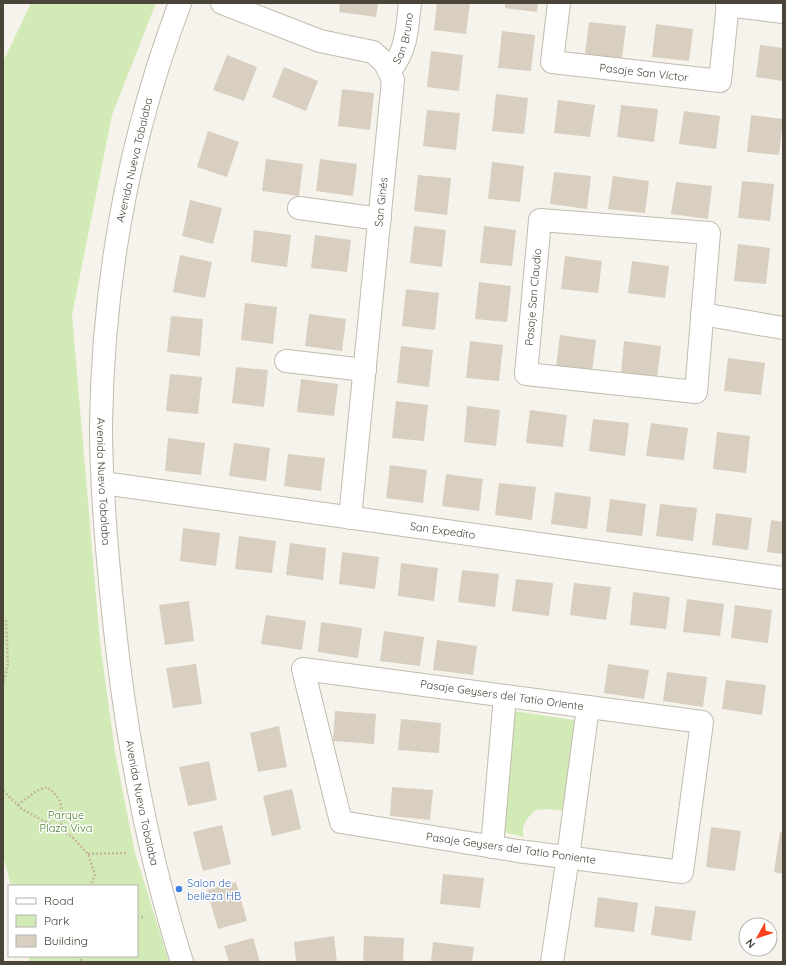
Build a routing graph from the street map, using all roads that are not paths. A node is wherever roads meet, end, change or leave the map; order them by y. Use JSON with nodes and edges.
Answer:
{"nodes":[{"id":1,"x":180,"y":3,"type":"edge"},
{"id":2,"x":222,"y":3,"type":"edge"},
{"id":3,"x":410,"y":3,"type":"edge"},
{"id":4,"x":559,"y":3,"type":"edge"},
{"id":5,"x":727,"y":4,"type":"edge"},
{"id":6,"x":783,"y":12,"type":"edge"},
{"id":7,"x":390,"y":70,"type":"junction"},
{"id":8,"x":299,"y":208,"type":"dead end"},
{"id":9,"x":380,"y":219,"type":"junction"},
{"id":10,"x":702,"y":314,"type":"junction"},
{"id":11,"x":783,"y":328,"type":"edge"},
{"id":12,"x":286,"y":360,"type":"dead end"},
{"id":13,"x":365,"y":370,"type":"junction"},
{"id":14,"x":103,"y":483,"type":"junction"},
{"id":15,"x":350,"y":518,"type":"junction"},
{"id":16,"x":783,"y":578,"type":"edge"},
{"id":17,"x":505,"y":696,"type":"junction"},
{"id":18,"x":588,"y":707,"type":"junction"},
{"id":19,"x":341,"y":822,"type":"joint"},
{"id":20,"x":492,"y":847,"type":"junction"},
{"id":21,"x":568,"y":857,"type":"junction"},
{"id":22,"x":682,"y":872,"type":"joint"},
{"id":23,"x":182,"y":962,"type":"edge"},
{"id":24,"x":552,"y":962,"type":"edge"}],
"edges":[{"from":1,"to":14,"type":"street","name":"Avenida Nueva Tobalaba"},
{"from":2,"to":7,"type":"street"},
{"from":3,"to":7,"type":"street","name":"San Bruno"},
{"from":4,"to":5,"type":"street","name":"Pasaje San Víctor"},
{"from":5,"to":6,"type":"street","name":"Pasaje San Víctor"},
{"from":7,"to":9,"type":"street","name":"San Ginés"},
{"from":8,"to":9,"type":"street"},
{"from":9,"to":13,"type":"street","name":"San Ginés"},
{"from":10,"to":10,"type":"street","name":"Pasaje San Claudio"},
{"from":10,"to":11,"type":"street"},
{"from":12,"to":13,"type":"street"},
{"from":13,"to":15,"type":"street","name":"San Ginés"},
{"from":14,"to":15,"type":"street","name":"San Expedito"},
{"from":14,"to":23,"type":"street","name":"Avenida Nueva Tobalaba"},
{"from":15,"to":16,"type":"street","name":"San Expedito"},
{"from":17,"to":18,"type":"street","name":"Pasaje Geysers del Tatio Oriente"},
{"from":17,"to":19,"type":"street","name":"Pasaje Geysers del Tatio Oriente"},
{"from":17,"to":20,"type":"street"},
{"from":18,"to":21,"type":"street"},
{"from":18,"to":22,"type":"street","name":"Pasaje Geysers del Tatio Oriente"},
{"from":19,"to":20,"type":"street","name":"Pasaje Geysers del Tatio Poniente"},
{"from":20,"to":21,"type":"street","name":"Pasaje Geysers del Tatio Poniente"},
{"from":21,"to":22,"type":"street","name":"Pasaje Geysers del Tatio Poniente"},
{"from":21,"to":24,"type":"street"}]}
